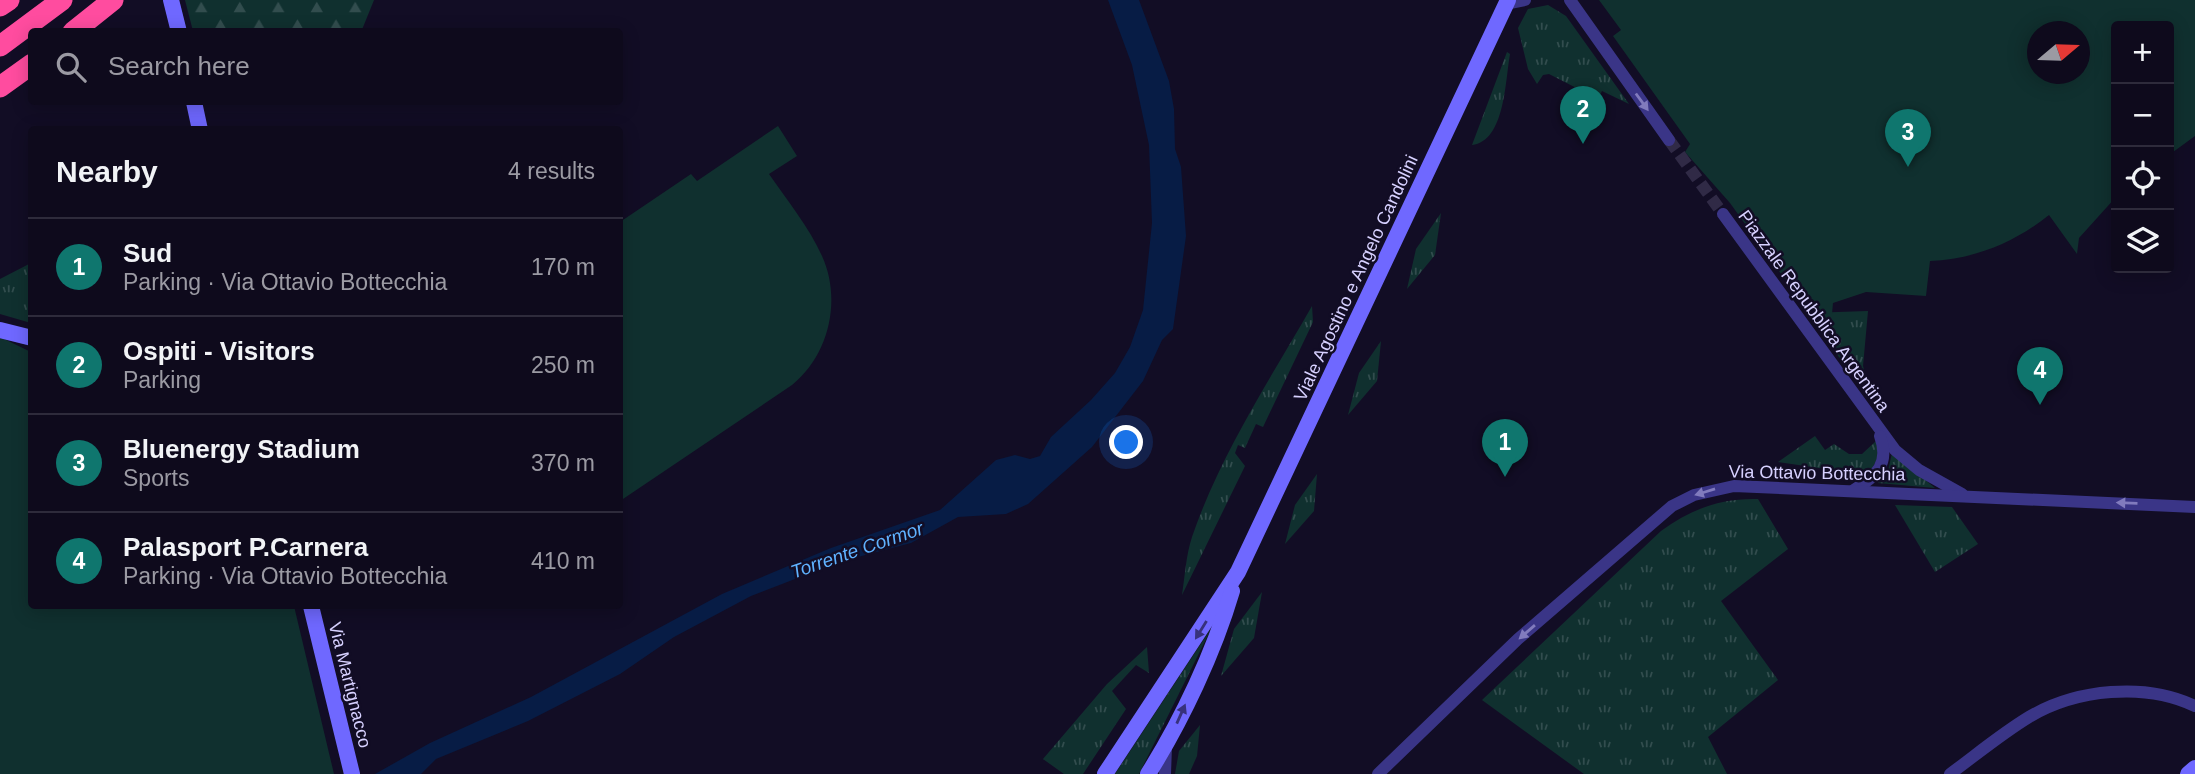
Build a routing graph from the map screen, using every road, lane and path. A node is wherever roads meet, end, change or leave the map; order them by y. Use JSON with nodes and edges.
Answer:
{"nodes":[{"id":1,"x":9,"y":0,"type":"edge"},
{"id":2,"x":62,"y":0,"type":"edge"},
{"id":3,"x":113,"y":0,"type":"edge"},
{"id":4,"x":1525,"y":0,"type":"edge"},
{"id":5,"x":1559,"y":0,"type":"edge"},
{"id":6,"x":1507,"y":2,"type":"edge"},
{"id":7,"x":172,"y":3,"type":"edge"},
{"id":8,"x":0,"y":6,"type":"edge"},
{"id":9,"x":1573,"y":6,"type":"edge"},
{"id":10,"x":79,"y":28,"type":"edge"},
{"id":11,"x":177,"y":28,"type":"edge"},
{"id":12,"x":0,"y":46,"type":"edge"},
{"id":13,"x":28,"y":67,"type":"edge"},
{"id":14,"x":0,"y":87,"type":"edge"},
{"id":15,"x":195,"y":105,"type":"edge"},
{"id":16,"x":200,"y":126,"type":"edge"},
{"id":17,"x":1669,"y":140,"type":"tunnel mouth"},
{"id":18,"x":1723,"y":214,"type":"tunnel mouth"},
{"id":19,"x":0,"y":330,"type":"edge"},
{"id":20,"x":28,"y":337,"type":"edge"},
{"id":21,"x":1877,"y":429,"type":"junction"},
{"id":22,"x":1854,"y":490,"type":"junction"},
{"id":23,"x":1965,"y":496,"type":"junction"},
{"id":24,"x":2195,"y":507,"type":"edge"},
{"id":25,"x":1238,"y":572,"type":"junction"},
{"id":26,"x":312,"y":609,"type":"edge"},
{"id":27,"x":2195,"y":706,"type":"edge"},
{"id":28,"x":1166,"y":745,"type":"junction"},
{"id":29,"x":2195,"y":768,"type":"edge"},
{"id":30,"x":352,"y":774,"type":"edge"},
{"id":31,"x":1105,"y":774,"type":"edge"},
{"id":32,"x":1148,"y":774,"type":"edge"},
{"id":33,"x":1165,"y":774,"type":"edge"},
{"id":34,"x":1378,"y":774,"type":"edge"},
{"id":35,"x":1950,"y":774,"type":"edge"},
{"id":36,"x":2188,"y":774,"type":"edge"}],
"edges":[{"from":1,"to":8,"type":"highway"},
{"from":2,"to":12,"type":"highway"},
{"from":3,"to":10,"type":"highway"},
{"from":4,"to":6,"type":"street"},
{"from":5,"to":9,"type":"street"},
{"from":6,"to":25,"type":"street","name":"Viale Agostino e Angelo Candolini"},
{"from":7,"to":11,"type":"street"},
{"from":9,"to":17,"type":"street","one_way":true},
{"from":13,"to":14,"type":"highway"},
{"from":15,"to":16,"type":"street"},
{"from":18,"to":21,"type":"street","name":"Piazzale Repubblica Argentina"},
{"from":19,"to":20,"type":"street"},
{"from":21,"to":22,"type":"street","name":"Piazzale Repubblica Argentina"},
{"from":21,"to":23,"type":"street","name":"Piazzale Repubblica Argentina"},
{"from":22,"to":23,"type":"street","name":"Via Ottavio Bottecchia"},
{"from":22,"to":34,"type":"street","name":"Via Ottavio Bottecchia","one_way":true},
{"from":24,"to":23,"type":"street","name":"Via Ottavio Bottecchia","one_way":true},
{"from":28,"to":25,"type":"street","name":"Viale Agostino e Angelo Candolini","one_way":true},
{"from":25,"to":31,"type":"street","name":"Viale Agostino e Angelo Candolini","one_way":true},
{"from":26,"to":30,"type":"street","name":"Via Martignacco"},
{"from":27,"to":35,"type":"street"},
{"from":28,"to":32,"type":"street","name":"Viale Agostino e Angelo Candolini"},
{"from":28,"to":33,"type":"street"},
{"from":29,"to":36,"type":"street"}]}
